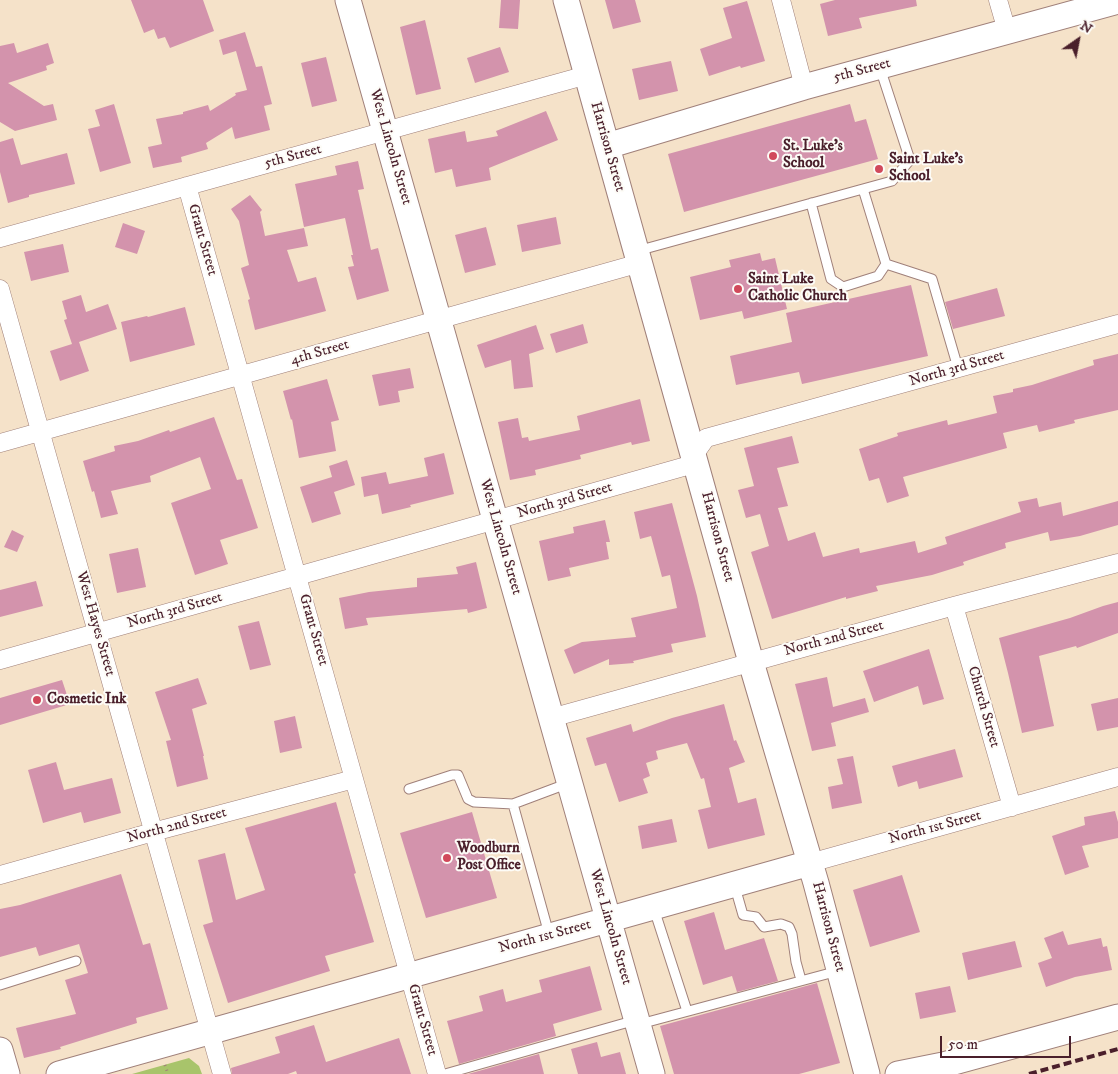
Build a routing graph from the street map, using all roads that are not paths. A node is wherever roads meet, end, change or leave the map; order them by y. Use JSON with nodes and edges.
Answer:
{"nodes":[{"id":1,"x":348,"y":0,"type":"edge"},
{"id":2,"x":566,"y":0,"type":"edge"},
{"id":3,"x":781,"y":0,"type":"edge"},
{"id":4,"x":998,"y":0,"type":"edge"},
{"id":5,"x":1118,"y":1,"type":"edge"},
{"id":6,"x":1007,"y":31,"type":"junction"},
{"id":7,"x":880,"y":66,"type":"junction"},
{"id":8,"x":587,"y":75,"type":"junction"},
{"id":9,"x":804,"y":86,"type":"junction"},
{"id":10,"x":385,"y":131,"type":"junction"},
{"id":11,"x":606,"y":146,"type":"junction"},
{"id":12,"x":187,"y":186,"type":"junction"},
{"id":13,"x":863,"y":189,"type":"junction"},
{"id":14,"x":811,"y":203,"type":"junction"},
{"id":15,"x":0,"y":238,"type":"edge"},
{"id":16,"x":638,"y":257,"type":"junction"},
{"id":17,"x":886,"y":264,"type":"junction"},
{"id":18,"x":0,"y":289,"type":"edge"},
{"id":19,"x":438,"y":320,"type":"junction"},
{"id":20,"x":1118,"y":324,"type":"edge"},
{"id":21,"x":958,"y":368,"type":"junction"},
{"id":22,"x":241,"y":375,"type":"junction"},
{"id":23,"x":40,"y":432,"type":"junction"},
{"id":24,"x":0,"y":443,"type":"edge"},
{"id":25,"x":694,"y":454,"type":"junction"},
{"id":26,"x":496,"y":521,"type":"junction"},
{"id":27,"x":1118,"y":563,"type":"edge"},
{"id":28,"x":298,"y":576,"type":"junction"},
{"id":29,"x":954,"y":606,"type":"junction"},
{"id":30,"x":98,"y":633,"type":"junction"},
{"id":31,"x":0,"y":660,"type":"edge"},
{"id":32,"x":751,"y":662,"type":"junction"},
{"id":33,"x":551,"y":718,"type":"junction"},
{"id":34,"x":1118,"y":777,"type":"edge"},
{"id":35,"x":354,"y":779,"type":"junction"},
{"id":36,"x":569,"y":783,"type":"junction"},
{"id":37,"x":409,"y":789,"type":"dead end"},
{"id":38,"x":513,"y":804,"type":"junction"},
{"id":39,"x":1012,"y":807,"type":"junction"},
{"id":40,"x":153,"y":832,"type":"junction"},
{"id":41,"x":810,"y":863,"type":"junction"},
{"id":42,"x":0,"y":875,"type":"edge"},
{"id":43,"x":734,"y":884,"type":"junction"},
{"id":44,"x":653,"y":907,"type":"junction"},
{"id":45,"x":608,"y":920,"type":"junction"},
{"id":46,"x":550,"y":936,"type":"junction"},
{"id":47,"x":76,"y":961,"type":"dead end"},
{"id":48,"x":839,"y":970,"type":"junction"},
{"id":49,"x":409,"y":975,"type":"junction"},
{"id":50,"x":802,"y":980,"type":"junction"},
{"id":51,"x":0,"y":985,"type":"edge"},
{"id":52,"x":687,"y":1011,"type":"junction"},
{"id":53,"x":1118,"y":1016,"type":"edge"},
{"id":54,"x":637,"y":1022,"type":"junction"},
{"id":55,"x":211,"y":1032,"type":"junction"},
{"id":56,"x":0,"y":1050,"type":"edge"},
{"id":57,"x":7,"y":1074,"type":"edge"},
{"id":58,"x":59,"y":1074,"type":"edge"},
{"id":59,"x":222,"y":1074,"type":"edge"},
{"id":60,"x":437,"y":1074,"type":"edge"},
{"id":61,"x":444,"y":1074,"type":"edge"},
{"id":62,"x":652,"y":1074,"type":"edge"},
{"id":63,"x":867,"y":1074,"type":"edge"},
{"id":64,"x":898,"y":1074,"type":"edge"}],
"edges":[{"from":1,"to":10,"type":"street","name":"West Lincoln Street"},
{"from":2,"to":8,"type":"street","name":"Harrison Street"},
{"from":3,"to":9,"type":"street"},
{"from":4,"to":6,"type":"street"},
{"from":5,"to":6,"type":"street","name":"5th Street"},
{"from":6,"to":7,"type":"street","name":"5th Street"},
{"from":7,"to":9,"type":"street","name":"5th Street"},
{"from":7,"to":13,"type":"lane"},
{"from":8,"to":10,"type":"street","name":"5th Street"},
{"from":8,"to":11,"type":"street","name":"Harrison Street"},
{"from":9,"to":11,"type":"street","name":"5th Street"},
{"from":10,"to":12,"type":"street","name":"5th Street"},
{"from":10,"to":19,"type":"street","name":"West Lincoln Street"},
{"from":11,"to":16,"type":"street","name":"Harrison Street"},
{"from":12,"to":15,"type":"street","name":"5th Street"},
{"from":12,"to":22,"type":"street","name":"Grant Street"},
{"from":13,"to":14,"type":"lane"},
{"from":13,"to":17,"type":"lane"},
{"from":14,"to":16,"type":"lane"},
{"from":14,"to":17,"type":"lane"},
{"from":16,"to":19,"type":"street","name":"4th Street"},
{"from":16,"to":25,"type":"street","name":"Harrison Street"},
{"from":17,"to":21,"type":"lane"},
{"from":18,"to":23,"type":"street","name":"West Hayes Street"},
{"from":19,"to":22,"type":"street","name":"4th Street"},
{"from":19,"to":26,"type":"street","name":"West Lincoln Street"},
{"from":20,"to":21,"type":"street","name":"North 3rd Street"},
{"from":21,"to":25,"type":"street","name":"North 3rd Street"},
{"from":22,"to":23,"type":"street","name":"4th Street"},
{"from":22,"to":28,"type":"street","name":"Grant Street"},
{"from":23,"to":24,"type":"street","name":"4th Street"},
{"from":23,"to":30,"type":"street","name":"West Hayes Street"},
{"from":25,"to":26,"type":"street","name":"North 3rd Street"},
{"from":25,"to":32,"type":"street","name":"Harrison Street"},
{"from":26,"to":28,"type":"street","name":"North 3rd Street"},
{"from":26,"to":33,"type":"street","name":"West Lincoln Street"},
{"from":27,"to":29,"type":"street","name":"North 2nd Street"},
{"from":28,"to":30,"type":"street","name":"North 3rd Street"},
{"from":28,"to":35,"type":"street","name":"Grant Street"},
{"from":29,"to":32,"type":"street","name":"North 2nd Street"},
{"from":29,"to":39,"type":"street","name":"Church Street"},
{"from":30,"to":31,"type":"street","name":"North 3rd Street"},
{"from":30,"to":40,"type":"street","name":"West Hayes Street"},
{"from":32,"to":33,"type":"street","name":"North 2nd Street"},
{"from":32,"to":41,"type":"street","name":"Harrison Street"},
{"from":33,"to":36,"type":"street","name":"West Lincoln Street"},
{"from":34,"to":39,"type":"street","name":"North 1st Street"},
{"from":35,"to":40,"type":"street","name":"North 2nd Street"},
{"from":35,"to":49,"type":"street","name":"Grant Street"},
{"from":36,"to":38,"type":"lane"},
{"from":36,"to":45,"type":"street","name":"West Lincoln Street"},
{"from":37,"to":38,"type":"lane"},
{"from":38,"to":46,"type":"lane"},
{"from":39,"to":41,"type":"street","name":"North 1st Street"},
{"from":40,"to":42,"type":"street","name":"North 2nd Street"},
{"from":40,"to":55,"type":"street","name":"West Hayes Street"},
{"from":41,"to":43,"type":"street","name":"North 1st Street"},
{"from":41,"to":48,"type":"street","name":"Harrison Street"},
{"from":43,"to":44,"type":"street","name":"North 1st Street"},
{"from":43,"to":50,"type":"lane"},
{"from":44,"to":45,"type":"street","name":"North 1st Street"},
{"from":44,"to":52,"type":"lane"},
{"from":45,"to":46,"type":"street","name":"North 1st Street"},
{"from":45,"to":54,"type":"street","name":"West Lincoln Street"},
{"from":46,"to":49,"type":"street","name":"North 1st Street"},
{"from":47,"to":51,"type":"lane"},
{"from":48,"to":50,"type":"lane"},
{"from":48,"to":63,"type":"street","name":"Harrison Street"},
{"from":49,"to":55,"type":"street","name":"North 1st Street"},
{"from":49,"to":60,"type":"street","name":"Grant Street"},
{"from":50,"to":52,"type":"lane"},
{"from":52,"to":54,"type":"lane"},
{"from":53,"to":64,"type":"street"},
{"from":54,"to":61,"type":"lane"},
{"from":54,"to":62,"type":"street","name":"West Lincoln Street"},
{"from":55,"to":58,"type":"street","name":"North 1st Street"},
{"from":55,"to":59,"type":"street","name":"West Hayes Street"},
{"from":56,"to":57,"type":"street"}]}
